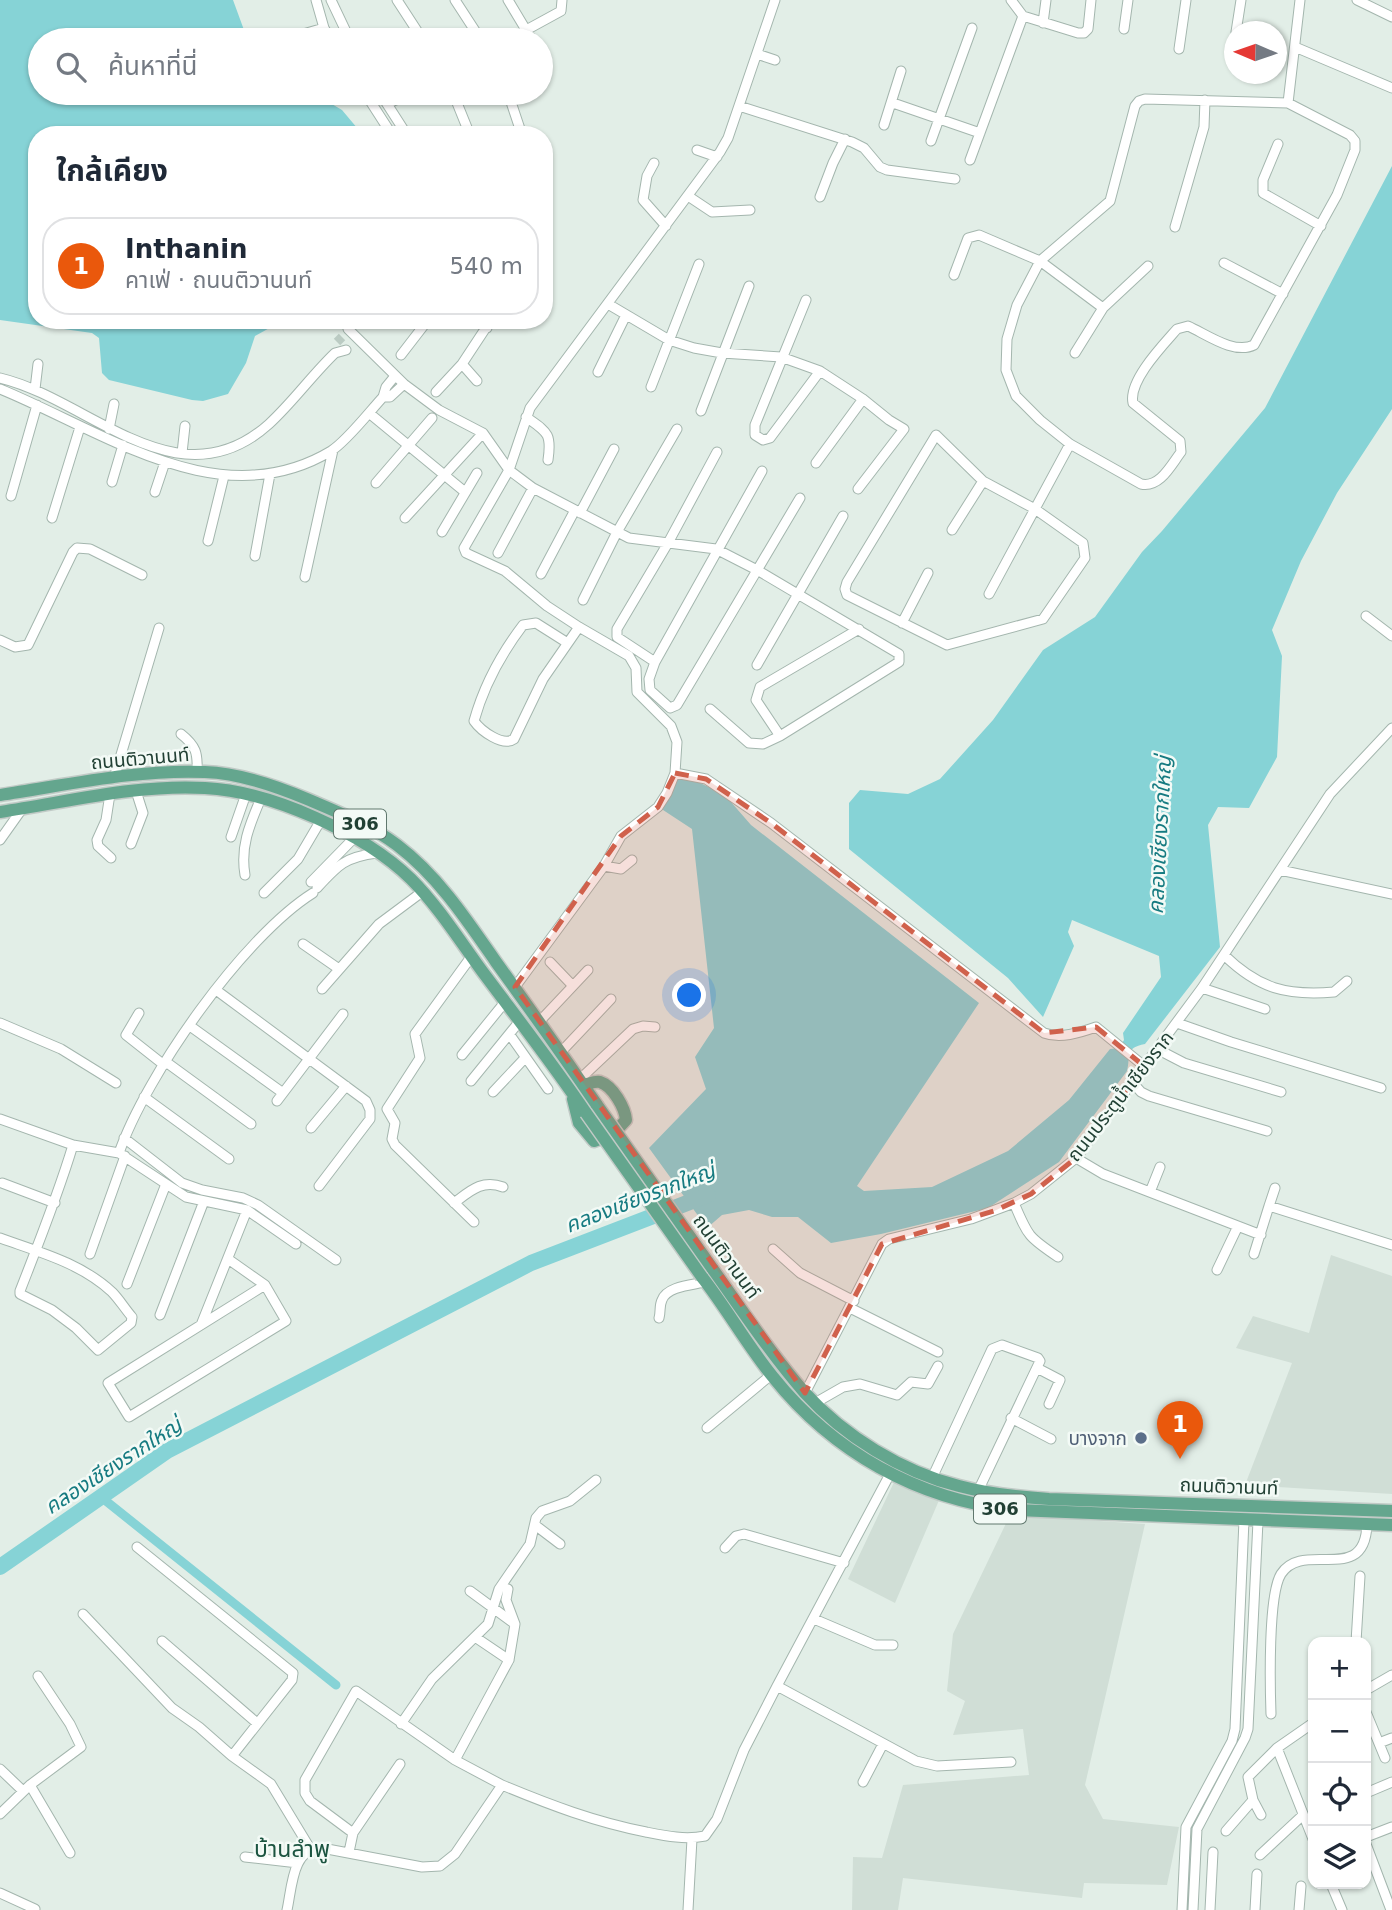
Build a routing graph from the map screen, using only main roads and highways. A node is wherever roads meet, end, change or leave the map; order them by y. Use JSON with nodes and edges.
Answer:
{"nodes":[{"id":1,"x":0,"y":795,"type":"edge"},
{"id":2,"x":0,"y":812,"type":"edge"},
{"id":3,"x":578,"y":1086,"type":"junction"},
{"id":4,"x":706,"y":1276,"type":"junction"},
{"id":5,"x":1392,"y":1511,"type":"edge"},
{"id":6,"x":1392,"y":1525,"type":"edge"}],
"edges":[{"from":1,"to":3,"type":"main road","name":"ถนนติวานนท์","number":"306"},
{"from":2,"to":3,"type":"main road","name":"ถนนติวานนท์","number":"306"},
{"from":3,"to":3,"type":"main road"},
{"from":3,"to":4,"type":"main road","name":"ถนนติวานนท์","number":"306","bridge":true},
{"from":4,"to":5,"type":"main road","name":"ถนนติวานนท์","number":"306"},
{"from":4,"to":6,"type":"main road","name":"ถนนติวานนท์","number":"306"}]}
